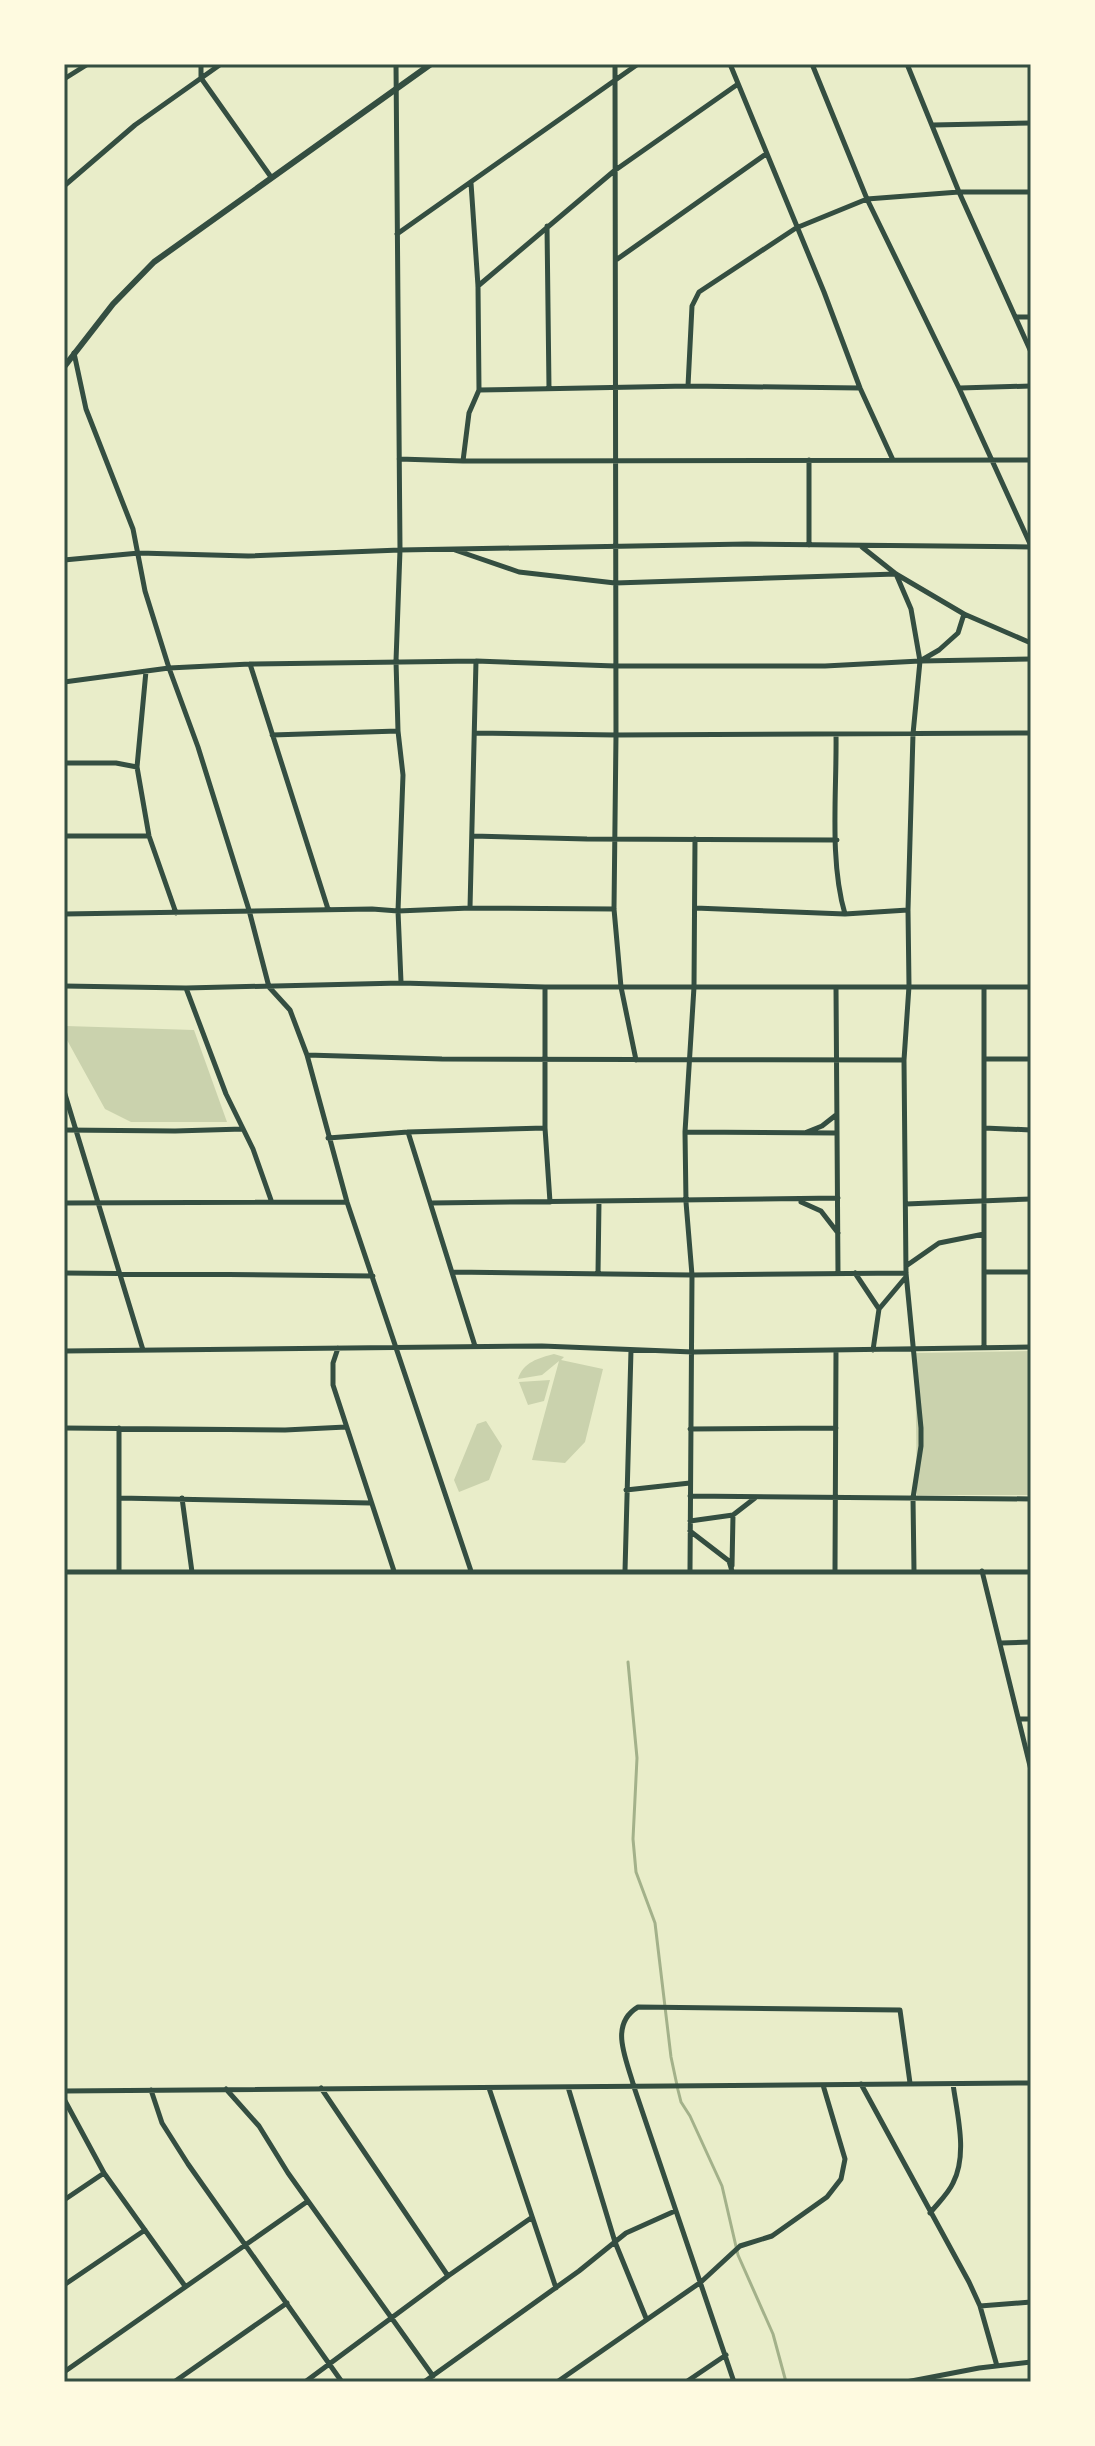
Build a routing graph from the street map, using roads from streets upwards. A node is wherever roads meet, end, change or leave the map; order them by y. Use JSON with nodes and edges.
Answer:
{"nodes":[{"id":1,"x":88,"y":64,"type":"edge"},
{"id":2,"x":201,"y":64,"type":"edge"},
{"id":3,"x":221,"y":64,"type":"edge"},
{"id":4,"x":396,"y":64,"type":"edge"},
{"id":5,"x":431,"y":64,"type":"edge"},
{"id":6,"x":615,"y":64,"type":"edge"},
{"id":7,"x":638,"y":64,"type":"edge"},
{"id":8,"x":730,"y":64,"type":"edge"},
{"id":9,"x":812,"y":64,"type":"edge"},
{"id":10,"x":907,"y":64,"type":"edge"},
{"id":11,"x":201,"y":78,"type":"junction"},
{"id":12,"x":64,"y":79,"type":"edge"},
{"id":13,"x":615,"y":80,"type":"junction"},
{"id":14,"x":738,"y":84,"type":"junction"},
{"id":15,"x":396,"y":88,"type":"junction"},
{"id":16,"x":1031,"y":123,"type":"edge"},
{"id":17,"x":933,"y":125,"type":"junction"},
{"id":18,"x":766,"y":154,"type":"junction"},
{"id":19,"x":614,"y":171,"type":"junction"},
{"id":20,"x":271,"y":177,"type":"junction"},
{"id":21,"x":471,"y":182,"type":"junction"},
{"id":22,"x":64,"y":186,"type":"edge"},
{"id":23,"x":959,"y":192,"type":"junction"},
{"id":24,"x":1031,"y":192,"type":"edge"},
{"id":25,"x":867,"y":199,"type":"junction"},
{"id":26,"x":547,"y":225,"type":"junction"},
{"id":27,"x":796,"y":228,"type":"junction"},
{"id":28,"x":396,"y":235,"type":"junction"},
{"id":29,"x":615,"y":261,"type":"junction"},
{"id":30,"x":478,"y":286,"type":"junction"},
{"id":31,"x":1017,"y":317,"type":"junction"},
{"id":32,"x":1031,"y":317,"type":"edge"},
{"id":33,"x":1031,"y":352,"type":"edge"},
{"id":34,"x":74,"y":353,"type":"junction"},
{"id":35,"x":64,"y":367,"type":"edge"},
{"id":36,"x":688,"y":386,"type":"junction"},
{"id":37,"x":1031,"y":386,"type":"edge"},
{"id":38,"x":616,"y":387,"type":"junction"},
{"id":39,"x":549,"y":388,"type":"junction"},
{"id":40,"x":860,"y":388,"type":"junction"},
{"id":41,"x":959,"y":388,"type":"junction"},
{"id":42,"x":479,"y":390,"type":"junction"},
{"id":43,"x":399,"y":459,"type":"junction"},
{"id":44,"x":809,"y":460,"type":"junction"},
{"id":45,"x":893,"y":460,"type":"junction"},
{"id":46,"x":991,"y":460,"type":"junction"},
{"id":47,"x":1031,"y":460,"type":"edge"},
{"id":48,"x":463,"y":461,"type":"junction"},
{"id":49,"x":616,"y":461,"type":"junction"},
{"id":50,"x":809,"y":545,"type":"junction"},
{"id":51,"x":860,"y":545,"type":"junction"},
{"id":52,"x":1031,"y":547,"type":"edge"},
{"id":53,"x":615,"y":548,"type":"junction"},
{"id":54,"x":400,"y":550,"type":"junction"},
{"id":55,"x":455,"y":550,"type":"junction"},
{"id":56,"x":139,"y":553,"type":"junction"},
{"id":57,"x":64,"y":560,"type":"edge"},
{"id":58,"x":896,"y":574,"type":"junction"},
{"id":59,"x":615,"y":583,"type":"junction"},
{"id":60,"x":964,"y":614,"type":"junction"},
{"id":61,"x":1031,"y":643,"type":"edge"},
{"id":62,"x":1031,"y":659,"type":"edge"},
{"id":63,"x":396,"y":661,"type":"junction"},
{"id":64,"x":476,"y":661,"type":"junction"},
{"id":65,"x":920,"y":661,"type":"junction"},
{"id":66,"x":250,"y":664,"type":"junction"},
{"id":67,"x":615,"y":666,"type":"junction"},
{"id":68,"x":169,"y":668,"type":"junction"},
{"id":69,"x":146,"y":671,"type":"junction"},
{"id":70,"x":64,"y":682,"type":"edge"},
{"id":71,"x":398,"y":731,"type":"junction"},
{"id":72,"x":475,"y":733,"type":"junction"},
{"id":73,"x":1031,"y":733,"type":"edge"},
{"id":74,"x":836,"y":734,"type":"junction"},
{"id":75,"x":913,"y":734,"type":"junction"},
{"id":76,"x":272,"y":735,"type":"junction"},
{"id":77,"x":616,"y":735,"type":"junction"},
{"id":78,"x":64,"y":763,"type":"edge"},
{"id":79,"x":137,"y":767,"type":"junction"},
{"id":80,"x":64,"y":836,"type":"edge"},
{"id":81,"x":149,"y":836,"type":"junction"},
{"id":82,"x":473,"y":836,"type":"junction"},
{"id":83,"x":615,"y":838,"type":"junction"},
{"id":84,"x":695,"y":839,"type":"junction"},
{"id":85,"x":837,"y":840,"type":"junction"},
{"id":86,"x":470,"y":908,"type":"junction"},
{"id":87,"x":695,"y":908,"type":"junction"},
{"id":88,"x":328,"y":909,"type":"junction"},
{"id":89,"x":614,"y":909,"type":"junction"},
{"id":90,"x":249,"y":910,"type":"junction"},
{"id":91,"x":908,"y":910,"type":"junction"},
{"id":92,"x":398,"y":911,"type":"junction"},
{"id":93,"x":176,"y":913,"type":"junction"},
{"id":94,"x":64,"y":914,"type":"edge"},
{"id":95,"x":845,"y":914,"type":"junction"},
{"id":96,"x":401,"y":983,"type":"junction"},
{"id":97,"x":64,"y":986,"type":"edge"},
{"id":98,"x":909,"y":986,"type":"junction"},
{"id":99,"x":269,"y":987,"type":"junction"},
{"id":100,"x":545,"y":987,"type":"junction"},
{"id":101,"x":621,"y":987,"type":"junction"},
{"id":102,"x":694,"y":987,"type":"junction"},
{"id":103,"x":836,"y":987,"type":"junction"},
{"id":104,"x":984,"y":987,"type":"junction"},
{"id":105,"x":1031,"y":987,"type":"edge"},
{"id":106,"x":186,"y":988,"type":"junction"},
{"id":107,"x":307,"y":1055,"type":"junction"},
{"id":108,"x":546,"y":1058,"type":"junction"},
{"id":109,"x":689,"y":1059,"type":"junction"},
{"id":110,"x":837,"y":1059,"type":"junction"},
{"id":111,"x":984,"y":1059,"type":"junction"},
{"id":112,"x":1031,"y":1059,"type":"edge"},
{"id":113,"x":636,"y":1060,"type":"junction"},
{"id":114,"x":904,"y":1060,"type":"junction"},
{"id":115,"x":64,"y":1091,"type":"edge"},
{"id":116,"x":837,"y":1115,"type":"junction"},
{"id":117,"x":545,"y":1128,"type":"junction"},
{"id":118,"x":984,"y":1128,"type":"junction"},
{"id":119,"x":243,"y":1129,"type":"junction"},
{"id":120,"x":64,"y":1130,"type":"edge"},
{"id":121,"x":77,"y":1130,"type":"junction"},
{"id":122,"x":1031,"y":1130,"type":"edge"},
{"id":123,"x":408,"y":1132,"type":"junction"},
{"id":124,"x":685,"y":1132,"type":"junction"},
{"id":125,"x":804,"y":1133,"type":"junction"},
{"id":126,"x":837,"y":1133,"type":"junction"},
{"id":127,"x":328,"y":1138,"type":"junction"},
{"id":128,"x":838,"y":1198,"type":"junction"},
{"id":129,"x":791,"y":1199,"type":"junction"},
{"id":130,"x":984,"y":1199,"type":"junction"},
{"id":131,"x":1031,"y":1199,"type":"edge"},
{"id":132,"x":271,"y":1200,"type":"junction"},
{"id":133,"x":599,"y":1201,"type":"junction"},
{"id":134,"x":347,"y":1202,"type":"junction"},
{"id":135,"x":550,"y":1202,"type":"junction"},
{"id":136,"x":686,"y":1202,"type":"junction"},
{"id":137,"x":64,"y":1203,"type":"edge"},
{"id":138,"x":431,"y":1203,"type":"junction"},
{"id":139,"x":97,"y":1204,"type":"junction"},
{"id":140,"x":906,"y":1204,"type":"junction"},
{"id":141,"x":838,"y":1234,"type":"junction"},
{"id":142,"x":984,"y":1234,"type":"junction"},
{"id":143,"x":452,"y":1272,"type":"junction"},
{"id":144,"x":906,"y":1272,"type":"junction"},
{"id":145,"x":984,"y":1272,"type":"junction"},
{"id":146,"x":1031,"y":1272,"type":"edge"},
{"id":147,"x":64,"y":1273,"type":"edge"},
{"id":148,"x":838,"y":1273,"type":"junction"},
{"id":149,"x":855,"y":1273,"type":"junction"},
{"id":150,"x":119,"y":1274,"type":"junction"},
{"id":151,"x":598,"y":1274,"type":"junction"},
{"id":152,"x":692,"y":1275,"type":"junction"},
{"id":153,"x":373,"y":1276,"type":"junction"},
{"id":154,"x":879,"y":1309,"type":"junction"},
{"id":155,"x":475,"y":1346,"type":"junction"},
{"id":156,"x":984,"y":1347,"type":"junction"},
{"id":157,"x":1031,"y":1347,"type":"edge"},
{"id":158,"x":338,"y":1348,"type":"junction"},
{"id":159,"x":395,"y":1348,"type":"junction"},
{"id":160,"x":143,"y":1350,"type":"junction"},
{"id":161,"x":631,"y":1350,"type":"junction"},
{"id":162,"x":836,"y":1350,"type":"junction"},
{"id":163,"x":873,"y":1350,"type":"junction"},
{"id":164,"x":911,"y":1350,"type":"junction"},
{"id":165,"x":64,"y":1351,"type":"edge"},
{"id":166,"x":693,"y":1352,"type":"junction"},
{"id":167,"x":346,"y":1427,"type":"junction"},
{"id":168,"x":64,"y":1428,"type":"edge"},
{"id":169,"x":119,"y":1428,"type":"junction"},
{"id":170,"x":836,"y":1428,"type":"junction"},
{"id":171,"x":690,"y":1429,"type":"junction"},
{"id":172,"x":690,"y":1483,"type":"junction"},
{"id":173,"x":626,"y":1490,"type":"junction"},
{"id":174,"x":690,"y":1496,"type":"junction"},
{"id":175,"x":756,"y":1497,"type":"junction"},
{"id":176,"x":119,"y":1498,"type":"junction"},
{"id":177,"x":182,"y":1498,"type":"junction"},
{"id":178,"x":913,"y":1498,"type":"junction"},
{"id":179,"x":835,"y":1499,"type":"junction"},
{"id":180,"x":1031,"y":1499,"type":"edge"},
{"id":181,"x":370,"y":1503,"type":"junction"},
{"id":182,"x":733,"y":1515,"type":"junction"},
{"id":183,"x":690,"y":1521,"type":"junction"},
{"id":184,"x":690,"y":1531,"type":"junction"},
{"id":185,"x":394,"y":1571,"type":"junction"},
{"id":186,"x":471,"y":1571,"type":"junction"},
{"id":187,"x":625,"y":1571,"type":"junction"},
{"id":188,"x":690,"y":1571,"type":"junction"},
{"id":189,"x":732,"y":1571,"type":"junction"},
{"id":190,"x":835,"y":1571,"type":"junction"},
{"id":191,"x":914,"y":1571,"type":"junction"},
{"id":192,"x":982,"y":1571,"type":"junction"},
{"id":193,"x":64,"y":1572,"type":"edge"},
{"id":194,"x":119,"y":1572,"type":"junction"},
{"id":195,"x":192,"y":1572,"type":"junction"},
{"id":196,"x":1031,"y":1572,"type":"edge"},
{"id":197,"x":1031,"y":1642,"type":"edge"},
{"id":198,"x":1001,"y":1643,"type":"junction"},
{"id":199,"x":1019,"y":1719,"type":"junction"},
{"id":200,"x":1031,"y":1719,"type":"edge"},
{"id":201,"x":1031,"y":1770,"type":"edge"},
{"id":202,"x":910,"y":2083,"type":"junction"},
{"id":203,"x":1031,"y":2083,"type":"edge"},
{"id":204,"x":861,"y":2084,"type":"junction"},
{"id":205,"x":953,"y":2084,"type":"junction"},
{"id":206,"x":823,"y":2085,"type":"junction"},
{"id":207,"x":321,"y":2087,"type":"junction"},
{"id":208,"x":489,"y":2087,"type":"junction"},
{"id":209,"x":568,"y":2087,"type":"junction"},
{"id":210,"x":634,"y":2087,"type":"junction"},
{"id":211,"x":226,"y":2089,"type":"junction"},
{"id":212,"x":151,"y":2090,"type":"junction"},
{"id":213,"x":64,"y":2091,"type":"edge"},
{"id":214,"x":64,"y":2099,"type":"edge"},
{"id":215,"x":104,"y":2173,"type":"junction"},
{"id":216,"x":64,"y":2200,"type":"edge"},
{"id":217,"x":308,"y":2201,"type":"junction"},
{"id":218,"x":675,"y":2211,"type":"junction"},
{"id":219,"x":930,"y":2213,"type":"junction"},
{"id":220,"x":531,"y":2218,"type":"junction"},
{"id":221,"x":145,"y":2230,"type":"junction"},
{"id":222,"x":615,"y":2242,"type":"junction"},
{"id":223,"x":247,"y":2245,"type":"junction"},
{"id":224,"x":448,"y":2276,"type":"junction"},
{"id":225,"x":701,"y":2282,"type":"junction"},
{"id":226,"x":64,"y":2285,"type":"edge"},
{"id":227,"x":185,"y":2286,"type":"junction"},
{"id":228,"x":556,"y":2288,"type":"junction"},
{"id":229,"x":1031,"y":2302,"type":"edge"},
{"id":230,"x":287,"y":2303,"type":"junction"},
{"id":231,"x":980,"y":2306,"type":"junction"},
{"id":232,"x":391,"y":2318,"type":"junction"},
{"id":233,"x":646,"y":2318,"type":"junction"},
{"id":234,"x":726,"y":2355,"type":"junction"},
{"id":235,"x":1031,"y":2362,"type":"edge"},
{"id":236,"x":330,"y":2366,"type":"junction"},
{"id":237,"x":997,"y":2366,"type":"junction"},
{"id":238,"x":64,"y":2372,"type":"edge"},
{"id":239,"x":433,"y":2376,"type":"junction"},
{"id":240,"x":174,"y":2382,"type":"edge"},
{"id":241,"x":305,"y":2382,"type":"edge"},
{"id":242,"x":342,"y":2382,"type":"edge"},
{"id":243,"x":424,"y":2382,"type":"edge"},
{"id":244,"x":557,"y":2382,"type":"edge"},
{"id":245,"x":686,"y":2382,"type":"edge"},
{"id":246,"x":734,"y":2382,"type":"edge"},
{"id":247,"x":906,"y":2382,"type":"edge"}],
"edges":[{"from":1,"to":12,"type":"street"},
{"from":2,"to":11,"type":"street"},
{"from":3,"to":11,"type":"street"},
{"from":4,"to":15,"type":"street"},
{"from":5,"to":15,"type":"street"},
{"from":6,"to":13,"type":"street"},
{"from":7,"to":13,"type":"street"},
{"from":8,"to":14,"type":"street"},
{"from":9,"to":25,"type":"street"},
{"from":10,"to":17,"type":"street"},
{"from":11,"to":20,"type":"street"},
{"from":11,"to":22,"type":"street"},
{"from":13,"to":19,"type":"street"},
{"from":13,"to":21,"type":"street"},
{"from":14,"to":18,"type":"street"},
{"from":14,"to":19,"type":"street"},
{"from":15,"to":20,"type":"street"},
{"from":15,"to":28,"type":"street"},
{"from":16,"to":17,"type":"street"},
{"from":17,"to":23,"type":"street"},
{"from":18,"to":27,"type":"street"},
{"from":18,"to":29,"type":"street"},
{"from":19,"to":26,"type":"street"},
{"from":19,"to":29,"type":"street"},
{"from":20,"to":34,"type":"street"},
{"from":21,"to":28,"type":"street"},
{"from":21,"to":30,"type":"street"},
{"from":23,"to":24,"type":"street"},
{"from":23,"to":25,"type":"street"},
{"from":23,"to":31,"type":"street"},
{"from":25,"to":27,"type":"street"},
{"from":25,"to":41,"type":"street"},
{"from":26,"to":30,"type":"street"},
{"from":26,"to":39,"type":"street"},
{"from":27,"to":36,"type":"street"},
{"from":27,"to":40,"type":"street"},
{"from":28,"to":43,"type":"street"},
{"from":29,"to":38,"type":"street"},
{"from":30,"to":42,"type":"street"},
{"from":31,"to":32,"type":"street"},
{"from":31,"to":33,"type":"street"},
{"from":34,"to":35,"type":"street"},
{"from":34,"to":56,"type":"street"},
{"from":36,"to":38,"type":"street"},
{"from":36,"to":40,"type":"street"},
{"from":37,"to":41,"type":"street"},
{"from":38,"to":39,"type":"street"},
{"from":38,"to":49,"type":"street"},
{"from":39,"to":42,"type":"street"},
{"from":40,"to":45,"type":"street"},
{"from":41,"to":46,"type":"street"},
{"from":42,"to":48,"type":"street"},
{"from":43,"to":48,"type":"street"},
{"from":43,"to":54,"type":"street"},
{"from":44,"to":45,"type":"street"},
{"from":44,"to":49,"type":"street"},
{"from":44,"to":50,"type":"street"},
{"from":45,"to":46,"type":"street"},
{"from":46,"to":47,"type":"street"},
{"from":46,"to":52,"type":"street"},
{"from":48,"to":49,"type":"street"},
{"from":49,"to":53,"type":"street"},
{"from":50,"to":51,"type":"street"},
{"from":50,"to":53,"type":"street"},
{"from":51,"to":52,"type":"street"},
{"from":51,"to":58,"type":"street"},
{"from":53,"to":55,"type":"street"},
{"from":53,"to":59,"type":"street"},
{"from":54,"to":55,"type":"street"},
{"from":54,"to":56,"type":"street"},
{"from":54,"to":63,"type":"street"},
{"from":55,"to":59,"type":"street"},
{"from":56,"to":57,"type":"street"},
{"from":56,"to":68,"type":"street"},
{"from":58,"to":59,"type":"street"},
{"from":58,"to":60,"type":"street"},
{"from":58,"to":65,"type":"street"},
{"from":59,"to":67,"type":"street"},
{"from":60,"to":61,"type":"street"},
{"from":60,"to":65,"type":"street"},
{"from":62,"to":65,"type":"street"},
{"from":63,"to":64,"type":"street"},
{"from":63,"to":66,"type":"street"},
{"from":63,"to":71,"type":"street"},
{"from":64,"to":67,"type":"street"},
{"from":64,"to":72,"type":"street"},
{"from":65,"to":67,"type":"street"},
{"from":65,"to":75,"type":"street"},
{"from":66,"to":68,"type":"street"},
{"from":66,"to":76,"type":"street"},
{"from":67,"to":77,"type":"street"},
{"from":68,"to":69,"type":"street"},
{"from":68,"to":90,"type":"street"},
{"from":69,"to":70,"type":"street"},
{"from":69,"to":79,"type":"street"},
{"from":71,"to":76,"type":"street"},
{"from":71,"to":92,"type":"street"},
{"from":72,"to":77,"type":"street"},
{"from":72,"to":82,"type":"street"},
{"from":73,"to":75,"type":"street"},
{"from":74,"to":75,"type":"street"},
{"from":74,"to":77,"type":"street"},
{"from":74,"to":85,"type":"street"},
{"from":75,"to":91,"type":"street"},
{"from":76,"to":88,"type":"street"},
{"from":77,"to":83,"type":"street"},
{"from":78,"to":79,"type":"street"},
{"from":79,"to":81,"type":"street"},
{"from":80,"to":81,"type":"street"},
{"from":81,"to":93,"type":"street"},
{"from":82,"to":83,"type":"street"},
{"from":82,"to":86,"type":"street"},
{"from":83,"to":84,"type":"street"},
{"from":83,"to":89,"type":"street"},
{"from":84,"to":85,"type":"street"},
{"from":84,"to":87,"type":"street"},
{"from":85,"to":95,"type":"street"},
{"from":86,"to":89,"type":"street"},
{"from":86,"to":92,"type":"street"},
{"from":87,"to":95,"type":"street"},
{"from":87,"to":102,"type":"street"},
{"from":88,"to":90,"type":"street"},
{"from":88,"to":92,"type":"street"},
{"from":89,"to":101,"type":"street"},
{"from":90,"to":93,"type":"street"},
{"from":90,"to":99,"type":"street"},
{"from":91,"to":95,"type":"street"},
{"from":91,"to":98,"type":"street"},
{"from":92,"to":96,"type":"street"},
{"from":93,"to":94,"type":"street"},
{"from":96,"to":99,"type":"street"},
{"from":96,"to":100,"type":"street"},
{"from":97,"to":106,"type":"street"},
{"from":98,"to":103,"type":"street"},
{"from":98,"to":104,"type":"street"},
{"from":98,"to":114,"type":"street"},
{"from":99,"to":106,"type":"street"},
{"from":99,"to":107,"type":"street"},
{"from":100,"to":101,"type":"street"},
{"from":100,"to":108,"type":"street"},
{"from":101,"to":102,"type":"street"},
{"from":101,"to":113,"type":"street"},
{"from":102,"to":103,"type":"street"},
{"from":102,"to":109,"type":"street"},
{"from":103,"to":110,"type":"street"},
{"from":104,"to":105,"type":"street"},
{"from":104,"to":111,"type":"street"},
{"from":106,"to":119,"type":"street"},
{"from":107,"to":108,"type":"street"},
{"from":107,"to":127,"type":"street"},
{"from":108,"to":113,"type":"street"},
{"from":108,"to":117,"type":"street"},
{"from":109,"to":110,"type":"street"},
{"from":109,"to":113,"type":"street"},
{"from":109,"to":124,"type":"street"},
{"from":110,"to":114,"type":"street"},
{"from":110,"to":116,"type":"street"},
{"from":111,"to":112,"type":"street"},
{"from":111,"to":118,"type":"street"},
{"from":114,"to":140,"type":"street"},
{"from":115,"to":121,"type":"street"},
{"from":116,"to":125,"type":"street"},
{"from":116,"to":126,"type":"street"},
{"from":117,"to":123,"type":"street"},
{"from":117,"to":135,"type":"street"},
{"from":118,"to":122,"type":"street"},
{"from":118,"to":130,"type":"street"},
{"from":119,"to":121,"type":"street"},
{"from":119,"to":132,"type":"street"},
{"from":120,"to":121,"type":"street"},
{"from":121,"to":139,"type":"street"},
{"from":123,"to":127,"type":"street"},
{"from":123,"to":138,"type":"street"},
{"from":124,"to":125,"type":"street"},
{"from":124,"to":136,"type":"street"},
{"from":125,"to":126,"type":"street"},
{"from":126,"to":128,"type":"street"},
{"from":127,"to":134,"type":"street"},
{"from":128,"to":129,"type":"street"},
{"from":128,"to":141,"type":"street"},
{"from":129,"to":136,"type":"street"},
{"from":129,"to":141,"type":"street"},
{"from":130,"to":131,"type":"street"},
{"from":130,"to":140,"type":"street"},
{"from":130,"to":142,"type":"street"},
{"from":132,"to":134,"type":"street"},
{"from":132,"to":139,"type":"street"},
{"from":133,"to":135,"type":"street"},
{"from":133,"to":136,"type":"street"},
{"from":133,"to":151,"type":"street"},
{"from":134,"to":153,"type":"street"},
{"from":135,"to":138,"type":"street"},
{"from":136,"to":152,"type":"street"},
{"from":137,"to":139,"type":"street"},
{"from":138,"to":143,"type":"street"},
{"from":139,"to":150,"type":"street"},
{"from":140,"to":144,"type":"street"},
{"from":141,"to":148,"type":"street"},
{"from":142,"to":144,"type":"street"},
{"from":142,"to":145,"type":"street"},
{"from":143,"to":151,"type":"street"},
{"from":143,"to":155,"type":"street"},
{"from":144,"to":149,"type":"street"},
{"from":144,"to":154,"type":"street"},
{"from":144,"to":164,"type":"street"},
{"from":145,"to":146,"type":"street"},
{"from":145,"to":156,"type":"street"},
{"from":147,"to":150,"type":"street"},
{"from":148,"to":149,"type":"street"},
{"from":148,"to":152,"type":"street"},
{"from":149,"to":154,"type":"street"},
{"from":150,"to":153,"type":"street"},
{"from":150,"to":160,"type":"street"},
{"from":151,"to":152,"type":"street"},
{"from":152,"to":166,"type":"street"},
{"from":153,"to":159,"type":"street"},
{"from":154,"to":163,"type":"street"},
{"from":155,"to":159,"type":"street"},
{"from":155,"to":161,"type":"street"},
{"from":156,"to":157,"type":"street"},
{"from":156,"to":164,"type":"street"},
{"from":158,"to":159,"type":"street"},
{"from":158,"to":160,"type":"street"},
{"from":158,"to":167,"type":"street"},
{"from":159,"to":186,"type":"street"},
{"from":160,"to":165,"type":"street"},
{"from":161,"to":166,"type":"street"},
{"from":161,"to":173,"type":"street"},
{"from":162,"to":163,"type":"street"},
{"from":162,"to":166,"type":"street"},
{"from":162,"to":170,"type":"street"},
{"from":163,"to":164,"type":"street"},
{"from":164,"to":178,"type":"street"},
{"from":166,"to":171,"type":"street"},
{"from":167,"to":169,"type":"street"},
{"from":167,"to":181,"type":"street"},
{"from":168,"to":169,"type":"street"},
{"from":169,"to":176,"type":"street"},
{"from":170,"to":171,"type":"street"},
{"from":170,"to":179,"type":"street"},
{"from":171,"to":172,"type":"street"},
{"from":172,"to":173,"type":"street"},
{"from":172,"to":174,"type":"street"},
{"from":173,"to":187,"type":"street"},
{"from":174,"to":175,"type":"street"},
{"from":174,"to":183,"type":"street"},
{"from":175,"to":179,"type":"street"},
{"from":175,"to":182,"type":"street"},
{"from":176,"to":177,"type":"street"},
{"from":176,"to":194,"type":"street"},
{"from":177,"to":181,"type":"street"},
{"from":177,"to":195,"type":"street"},
{"from":178,"to":179,"type":"street"},
{"from":178,"to":180,"type":"street"},
{"from":178,"to":191,"type":"street"},
{"from":179,"to":190,"type":"street"},
{"from":181,"to":185,"type":"street"},
{"from":182,"to":183,"type":"street"},
{"from":182,"to":189,"type":"street"},
{"from":183,"to":184,"type":"street"},
{"from":184,"to":188,"type":"street"},
{"from":184,"to":189,"type":"street"},
{"from":185,"to":186,"type":"street"},
{"from":185,"to":195,"type":"street"},
{"from":186,"to":187,"type":"street"},
{"from":187,"to":188,"type":"street"},
{"from":188,"to":189,"type":"street"},
{"from":189,"to":190,"type":"street"},
{"from":190,"to":191,"type":"street"},
{"from":191,"to":192,"type":"street"},
{"from":192,"to":196,"type":"street"},
{"from":192,"to":198,"type":"street"},
{"from":193,"to":194,"type":"street"},
{"from":194,"to":195,"type":"street"},
{"from":197,"to":198,"type":"street"},
{"from":198,"to":199,"type":"street"},
{"from":199,"to":200,"type":"street"},
{"from":199,"to":201,"type":"street"},
{"from":202,"to":204,"type":"street"},
{"from":202,"to":205,"type":"street"},
{"from":202,"to":210,"type":"street"},
{"from":203,"to":205,"type":"street"},
{"from":204,"to":206,"type":"street"},
{"from":204,"to":219,"type":"street"},
{"from":205,"to":219,"type":"street"},
{"from":206,"to":210,"type":"street"},
{"from":206,"to":225,"type":"street"},
{"from":207,"to":208,"type":"street"},
{"from":207,"to":211,"type":"street"},
{"from":207,"to":224,"type":"street"},
{"from":208,"to":209,"type":"street"},
{"from":208,"to":220,"type":"street"},
{"from":209,"to":210,"type":"street"},
{"from":209,"to":222,"type":"street"},
{"from":210,"to":218,"type":"street"},
{"from":211,"to":212,"type":"street"},
{"from":211,"to":217,"type":"street"},
{"from":212,"to":213,"type":"street"},
{"from":212,"to":223,"type":"street"},
{"from":214,"to":215,"type":"street"},
{"from":215,"to":216,"type":"street"},
{"from":215,"to":221,"type":"street"},
{"from":217,"to":223,"type":"street"},
{"from":217,"to":232,"type":"street"},
{"from":218,"to":222,"type":"street"},
{"from":218,"to":225,"type":"street"},
{"from":219,"to":231,"type":"street"},
{"from":220,"to":224,"type":"street"},
{"from":220,"to":228,"type":"street"},
{"from":221,"to":226,"type":"street"},
{"from":221,"to":227,"type":"street"},
{"from":222,"to":228,"type":"street"},
{"from":222,"to":233,"type":"street"},
{"from":223,"to":227,"type":"street"},
{"from":223,"to":230,"type":"street"},
{"from":224,"to":232,"type":"street"},
{"from":225,"to":233,"type":"street"},
{"from":225,"to":234,"type":"street"},
{"from":227,"to":238,"type":"street"},
{"from":228,"to":239,"type":"street"},
{"from":229,"to":231,"type":"street"},
{"from":230,"to":236,"type":"street"},
{"from":230,"to":240,"type":"street"},
{"from":231,"to":237,"type":"street"},
{"from":232,"to":236,"type":"street"},
{"from":232,"to":239,"type":"street"},
{"from":233,"to":244,"type":"street"},
{"from":234,"to":245,"type":"street"},
{"from":234,"to":246,"type":"street"},
{"from":235,"to":237,"type":"street"},
{"from":236,"to":241,"type":"street"},
{"from":236,"to":242,"type":"street"},
{"from":237,"to":247,"type":"street"},
{"from":239,"to":243,"type":"street"}]}
